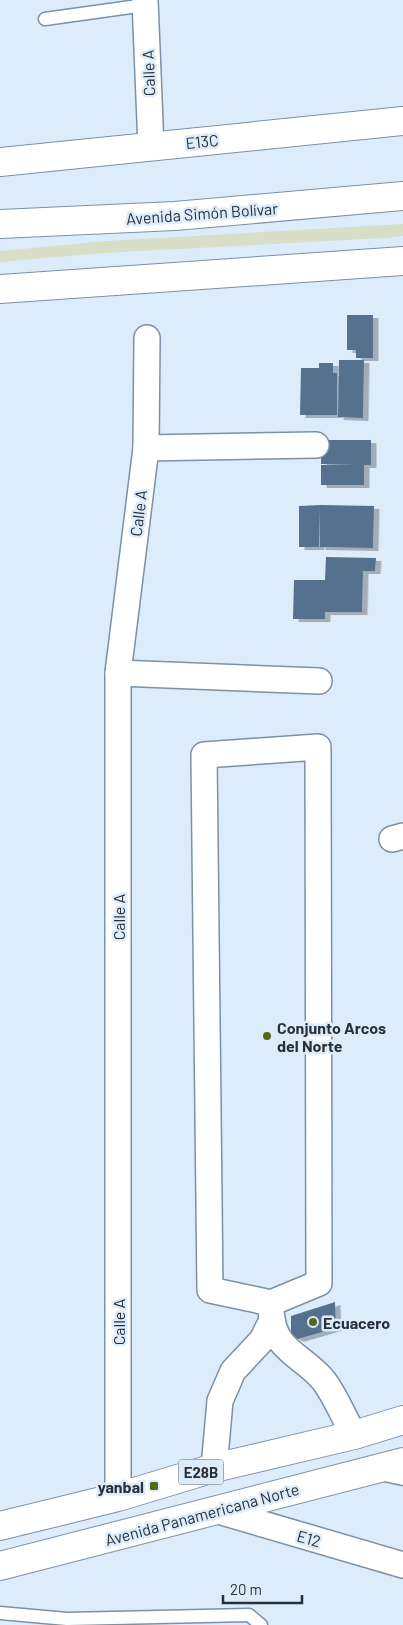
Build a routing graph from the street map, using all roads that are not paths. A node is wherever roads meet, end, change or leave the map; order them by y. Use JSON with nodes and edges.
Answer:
{"nodes":[{"id":1,"x":145,"y":2,"type":"edge"},
{"id":2,"x":45,"y":19,"type":"dead end"},
{"id":3,"x":403,"y":120,"type":"edge"},
{"id":4,"x":151,"y":147,"type":"junction"},
{"id":5,"x":0,"y":162,"type":"edge"},
{"id":6,"x":403,"y":196,"type":"edge"},
{"id":7,"x":0,"y":224,"type":"edge"},
{"id":8,"x":403,"y":261,"type":"edge"},
{"id":9,"x":0,"y":289,"type":"edge"},
{"id":10,"x":147,"y":338,"type":"dead end"},
{"id":11,"x":316,"y":445,"type":"dead end"},
{"id":12,"x":146,"y":448,"type":"junction"},
{"id":13,"x":118,"y":673,"type":"junction"},
{"id":14,"x":319,"y":681,"type":"dead end"},
{"id":15,"x":272,"y":1312,"type":"junction"},
{"id":16,"x":403,"y":1420,"type":"edge"},
{"id":17,"x":354,"y":1435,"type":"junction"},
{"id":18,"x":403,"y":1462,"type":"edge"},
{"id":19,"x":214,"y":1468,"type":"junction"},
{"id":20,"x":368,"y":1472,"type":"junction"},
{"id":21,"x":403,"y":1479,"type":"edge"},
{"id":22,"x":118,"y":1497,"type":"junction"},
{"id":23,"x":215,"y":1510,"type":"junction"},
{"id":24,"x":0,"y":1526,"type":"edge"},
{"id":25,"x":403,"y":1565,"type":"edge"},
{"id":26,"x":0,"y":1566,"type":"edge"},
{"id":27,"x":0,"y":1613,"type":"edge"},
{"id":28,"x":261,"y":1625,"type":"edge"}],
"edges":[{"from":1,"to":2,"type":"lane"},
{"from":1,"to":4,"type":"street","name":"Calle A"},
{"from":3,"to":4,"type":"main road","name":"E13C"},
{"from":4,"to":5,"type":"main road","name":"E13C"},
{"from":6,"to":7,"type":"main road","name":"Avenida Simón Bolívar"},
{"from":8,"to":9,"type":"main road"},
{"from":10,"to":12,"type":"street","name":"Calle A"},
{"from":11,"to":12,"type":"street"},
{"from":12,"to":13,"type":"street","name":"Calle A"},
{"from":13,"to":14,"type":"street"},
{"from":13,"to":22,"type":"street","name":"Calle A"},
{"from":15,"to":15,"type":"street"},
{"from":15,"to":17,"type":"street"},
{"from":15,"to":19,"type":"street"},
{"from":16,"to":17,"type":"main road","number":"E28B"},
{"from":17,"to":19,"type":"main road","number":"E28B"},
{"from":18,"to":20,"type":"main road","name":"Avenida Panamericana Norte","number":"E28B"},
{"from":19,"to":22,"type":"main road","number":"E28B"},
{"from":20,"to":21,"type":"lane"},
{"from":20,"to":23,"type":"main road","name":"Avenida Panamericana Norte","number":"E28B"},
{"from":22,"to":24,"type":"main road","number":"E28B"},
{"from":23,"to":25,"type":"street","name":"E12"},
{"from":23,"to":26,"type":"main road","name":"Avenida Panamericana Norte","number":"E28B"},
{"from":27,"to":28,"type":"lane"}]}
